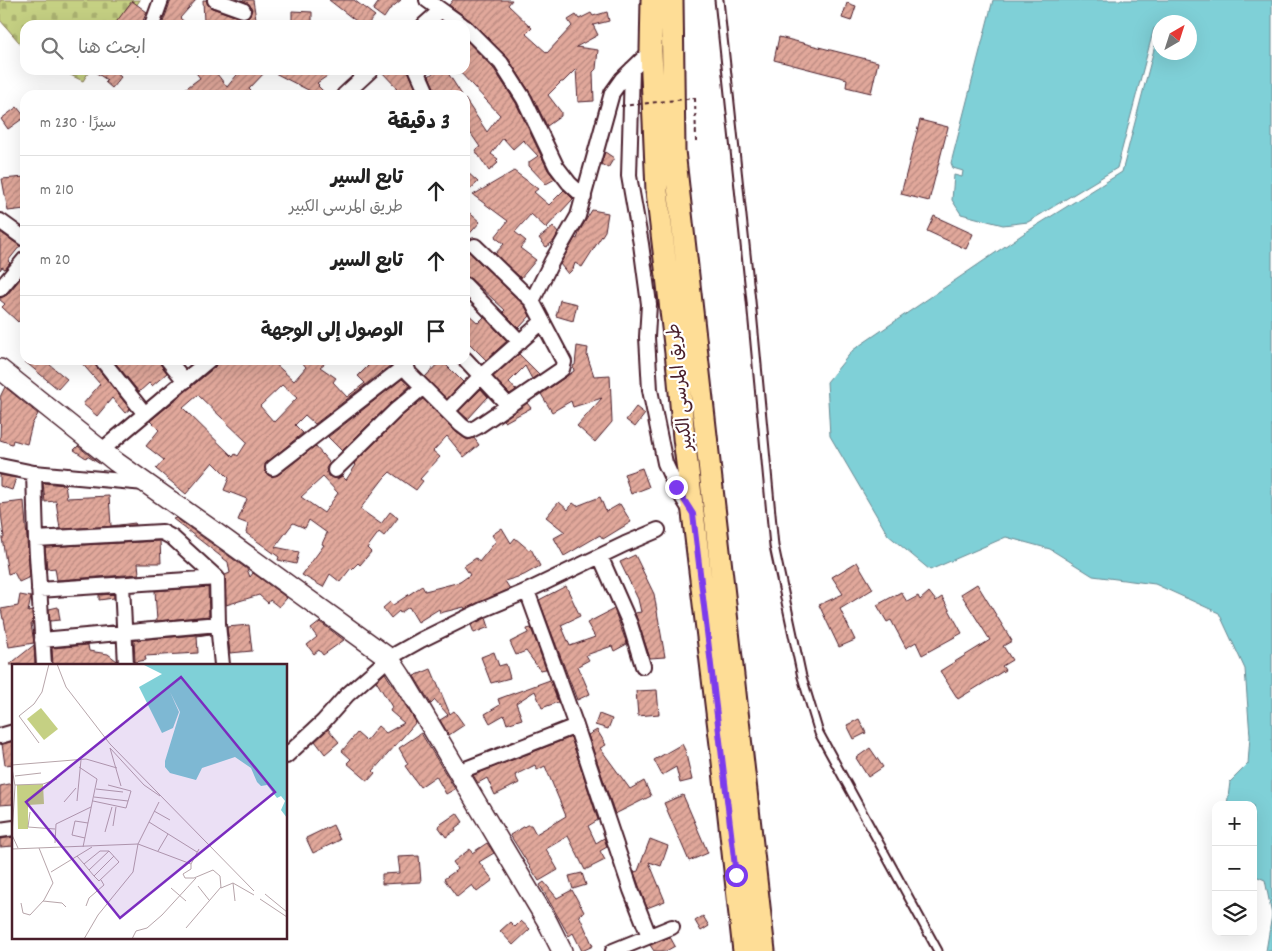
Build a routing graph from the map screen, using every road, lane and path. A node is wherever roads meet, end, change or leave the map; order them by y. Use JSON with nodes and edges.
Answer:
{"nodes":[{"id":1,"x":162,"y":0,"type":"edge"},
{"id":2,"x":215,"y":0,"type":"edge"},
{"id":3,"x":427,"y":0,"type":"edge"},
{"id":4,"x":652,"y":0,"type":"edge"},
{"id":5,"x":672,"y":0,"type":"edge"},
{"id":6,"x":719,"y":0,"type":"edge"},
{"id":7,"x":243,"y":10,"type":"dead end"},
{"id":8,"x":441,"y":10,"type":"junction"},
{"id":9,"x":154,"y":20,"type":"edge"},
{"id":10,"x":430,"y":20,"type":"edge"},
{"id":11,"x":455,"y":20,"type":"edge"},
{"id":12,"x":470,"y":32,"type":"edge"},
{"id":13,"x":651,"y":50,"type":"junction"},
{"id":14,"x":632,"y":69,"type":"junction"},
{"id":15,"x":366,"y":75,"type":"edge"},
{"id":16,"x":419,"y":75,"type":"edge"},
{"id":17,"x":349,"y":90,"type":"edge"},
{"id":18,"x":426,"y":90,"type":"edge"},
{"id":19,"x":621,"y":106,"type":"dead end"},
{"id":20,"x":696,"y":141,"type":"dead end"},
{"id":21,"x":584,"y":197,"type":"junction"},
{"id":22,"x":0,"y":221,"type":"edge"},
{"id":23,"x":20,"y":235,"type":"edge"},
{"id":24,"x":475,"y":246,"type":"dead end"},
{"id":25,"x":20,"y":265,"type":"edge"},
{"id":26,"x":0,"y":288,"type":"edge"},
{"id":27,"x":470,"y":290,"type":"edge"},
{"id":28,"x":532,"y":301,"type":"junction"},
{"id":29,"x":542,"y":322,"type":"junction"},
{"id":30,"x":520,"y":342,"type":"junction"},
{"id":31,"x":470,"y":364,"type":"edge"},
{"id":32,"x":106,"y":365,"type":"edge"},
{"id":33,"x":172,"y":365,"type":"edge"},
{"id":34,"x":203,"y":365,"type":"edge"},
{"id":35,"x":404,"y":365,"type":"edge"},
{"id":36,"x":407,"y":365,"type":"edge"},
{"id":37,"x":0,"y":369,"type":"edge"},
{"id":38,"x":481,"y":376,"type":"junction"},
{"id":39,"x":185,"y":381,"type":"junction"},
{"id":40,"x":423,"y":387,"type":"junction"},
{"id":41,"x":508,"y":405,"type":"junction"},
{"id":42,"x":448,"y":410,"type":"junction"},
{"id":43,"x":145,"y":414,"type":"junction"},
{"id":44,"x":102,"y":450,"type":"junction"},
{"id":45,"x":0,"y":466,"type":"edge"},
{"id":46,"x":273,"y":468,"type":"dead end"},
{"id":47,"x":335,"y":470,"type":"dead end"},
{"id":48,"x":34,"y":473,"type":"junction"},
{"id":49,"x":146,"y":484,"type":"junction"},
{"id":50,"x":693,"y":514,"type":"junction"},
{"id":51,"x":658,"y":530,"type":"dead end"},
{"id":52,"x":36,"y":539,"type":"junction"},
{"id":53,"x":600,"y":556,"type":"junction"},
{"id":54,"x":216,"y":578,"type":"junction"},
{"id":55,"x":122,"y":585,"type":"junction"},
{"id":56,"x":39,"y":590,"type":"junction"},
{"id":57,"x":527,"y":591,"type":"junction"},
{"id":58,"x":218,"y":624,"type":"junction"},
{"id":59,"x":123,"y":632,"type":"junction"},
{"id":60,"x":42,"y":640,"type":"junction"},
{"id":61,"x":389,"y":658,"type":"junction"},
{"id":62,"x":44,"y":664,"type":"edge"},
{"id":63,"x":126,"y":664,"type":"edge"},
{"id":64,"x":222,"y":664,"type":"edge"},
{"id":65,"x":643,"y":666,"type":"dead end"},
{"id":66,"x":576,"y":726,"type":"junction"},
{"id":67,"x":288,"y":755,"type":"edge"},
{"id":68,"x":458,"y":772,"type":"junction"},
{"id":69,"x":672,"y":927,"type":"dead end"},
{"id":70,"x":649,"y":936,"type":"junction"},
{"id":71,"x":562,"y":951,"type":"edge"},
{"id":72,"x":613,"y":951,"type":"edge"},
{"id":73,"x":744,"y":951,"type":"edge"},
{"id":74,"x":764,"y":951,"type":"edge"},
{"id":75,"x":938,"y":951,"type":"edge"}],
"edges":[{"from":1,"to":9,"type":"street"},
{"from":2,"to":7,"type":"street"},
{"from":3,"to":8,"type":"street"},
{"from":4,"to":13,"type":"main road","name":"طريق المرسى الكبير"},
{"from":5,"to":74,"type":"main road","name":"طريق المرسى الكبير"},
{"from":6,"to":75,"type":"lane"},
{"from":8,"to":10,"type":"street"},
{"from":8,"to":11,"type":"street"},
{"from":12,"to":21,"type":"street"},
{"from":13,"to":14,"type":"street"},
{"from":13,"to":50,"type":"main road","name":"طريق المرسى الكبير"},
{"from":14,"to":21,"type":"street"},
{"from":14,"to":50,"type":"street"},
{"from":15,"to":17,"type":"street"},
{"from":16,"to":18,"type":"street"},
{"from":19,"to":20,"type":"path","bridge":true},
{"from":21,"to":28,"type":"street"},
{"from":22,"to":23,"type":"street"},
{"from":24,"to":28,"type":"street"},
{"from":25,"to":26,"type":"street"},
{"from":27,"to":30,"type":"street"},
{"from":28,"to":29,"type":"street"},
{"from":29,"to":30,"type":"street"},
{"from":29,"to":41,"type":"street"},
{"from":30,"to":38,"type":"street"},
{"from":31,"to":38,"type":"street"},
{"from":32,"to":43,"type":"street"},
{"from":33,"to":39,"type":"street"},
{"from":34,"to":39,"type":"street"},
{"from":35,"to":46,"type":"street"},
{"from":36,"to":40,"type":"street"},
{"from":37,"to":44,"type":"main road"},
{"from":38,"to":41,"type":"street"},
{"from":38,"to":42,"type":"street"},
{"from":39,"to":43,"type":"street"},
{"from":40,"to":42,"type":"street"},
{"from":40,"to":47,"type":"street"},
{"from":41,"to":42,"type":"street"},
{"from":43,"to":44,"type":"street"},
{"from":44,"to":49,"type":"main road"},
{"from":45,"to":48,"type":"street"},
{"from":48,"to":49,"type":"street"},
{"from":48,"to":52,"type":"street"},
{"from":49,"to":61,"type":"main road"},
{"from":50,"to":73,"type":"main road","name":"طريق المرسى الكبير"},
{"from":51,"to":53,"type":"street"},
{"from":52,"to":54,"type":"street"},
{"from":52,"to":56,"type":"street"},
{"from":53,"to":57,"type":"street"},
{"from":53,"to":65,"type":"street"},
{"from":54,"to":55,"type":"street"},
{"from":54,"to":58,"type":"street"},
{"from":55,"to":56,"type":"street"},
{"from":55,"to":59,"type":"street"},
{"from":56,"to":60,"type":"street"},
{"from":57,"to":61,"type":"street"},
{"from":57,"to":66,"type":"street"},
{"from":58,"to":59,"type":"street"},
{"from":58,"to":64,"type":"street"},
{"from":59,"to":60,"type":"street"},
{"from":59,"to":63,"type":"street"},
{"from":60,"to":62,"type":"street"},
{"from":61,"to":67,"type":"street"},
{"from":61,"to":68,"type":"main road"},
{"from":66,"to":68,"type":"street"},
{"from":66,"to":70,"type":"street"},
{"from":68,"to":71,"type":"main road"},
{"from":69,"to":70,"type":"street"},
{"from":70,"to":72,"type":"street"}]}
